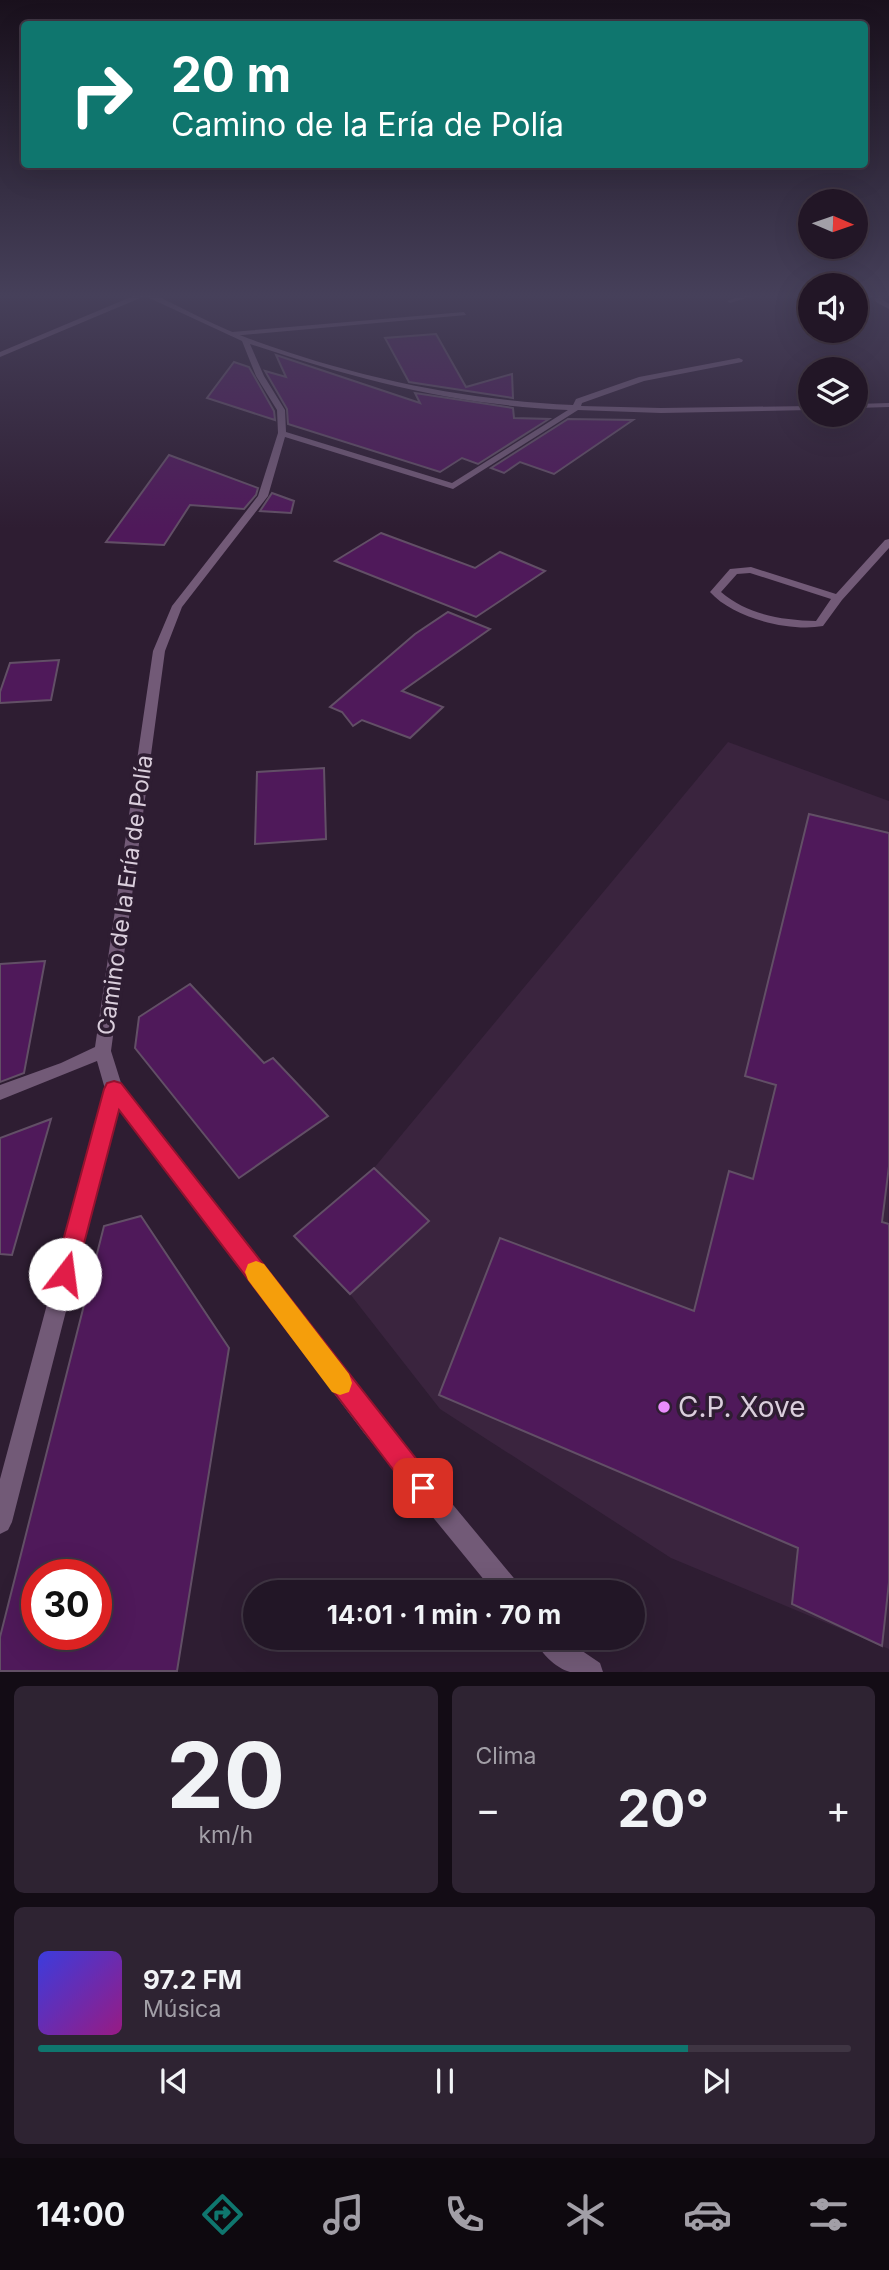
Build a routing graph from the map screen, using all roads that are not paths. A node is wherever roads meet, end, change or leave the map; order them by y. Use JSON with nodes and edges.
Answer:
{"nodes":[{"id":1,"x":258,"y":372,"type":"edge"},
{"id":2,"x":347,"y":372,"type":"edge"},
{"id":3,"x":676,"y":372,"type":"edge"},
{"id":4,"x":889,"y":405,"type":"edge"},
{"id":5,"x":868,"y":406,"type":"edge"},
{"id":6,"x":798,"y":408,"type":"edge"},
{"id":7,"x":575,"y":409,"type":"junction"},
{"id":8,"x":282,"y":433,"type":"junction"},
{"id":9,"x":889,"y":542,"type":"edge"},
{"id":10,"x":838,"y":598,"type":"junction"},
{"id":11,"x":103,"y":1051,"type":"junction"},
{"id":12,"x":114,"y":1089,"type":"junction"},
{"id":13,"x":0,"y":1093,"type":"edge"},
{"id":14,"x":0,"y":1522,"type":"edge"},
{"id":15,"x":499,"y":1580,"type":"edge"},
{"id":16,"x":558,"y":1650,"type":"edge"},
{"id":17,"x":592,"y":1671,"type":"edge"}],
"edges":[{"from":1,"to":8,"type":"street","name":"Camino de la Ería de Polía"},
{"from":2,"to":7,"type":"street"},
{"from":3,"to":7,"type":"street"},
{"from":4,"to":5,"type":"street"},
{"from":6,"to":7,"type":"street"},
{"from":7,"to":8,"type":"street"},
{"from":8,"to":11,"type":"street","name":"Camino de la Ería de Polía"},
{"from":9,"to":10,"type":"street"},
{"from":10,"to":10,"type":"street"},
{"from":11,"to":12,"type":"street","name":"Camino de la Ería de Polía"},
{"from":11,"to":13,"type":"street"},
{"from":12,"to":14,"type":"street"},
{"from":12,"to":15,"type":"street","name":"Camino de la Ería de Polía"},
{"from":16,"to":17,"type":"street"}]}
